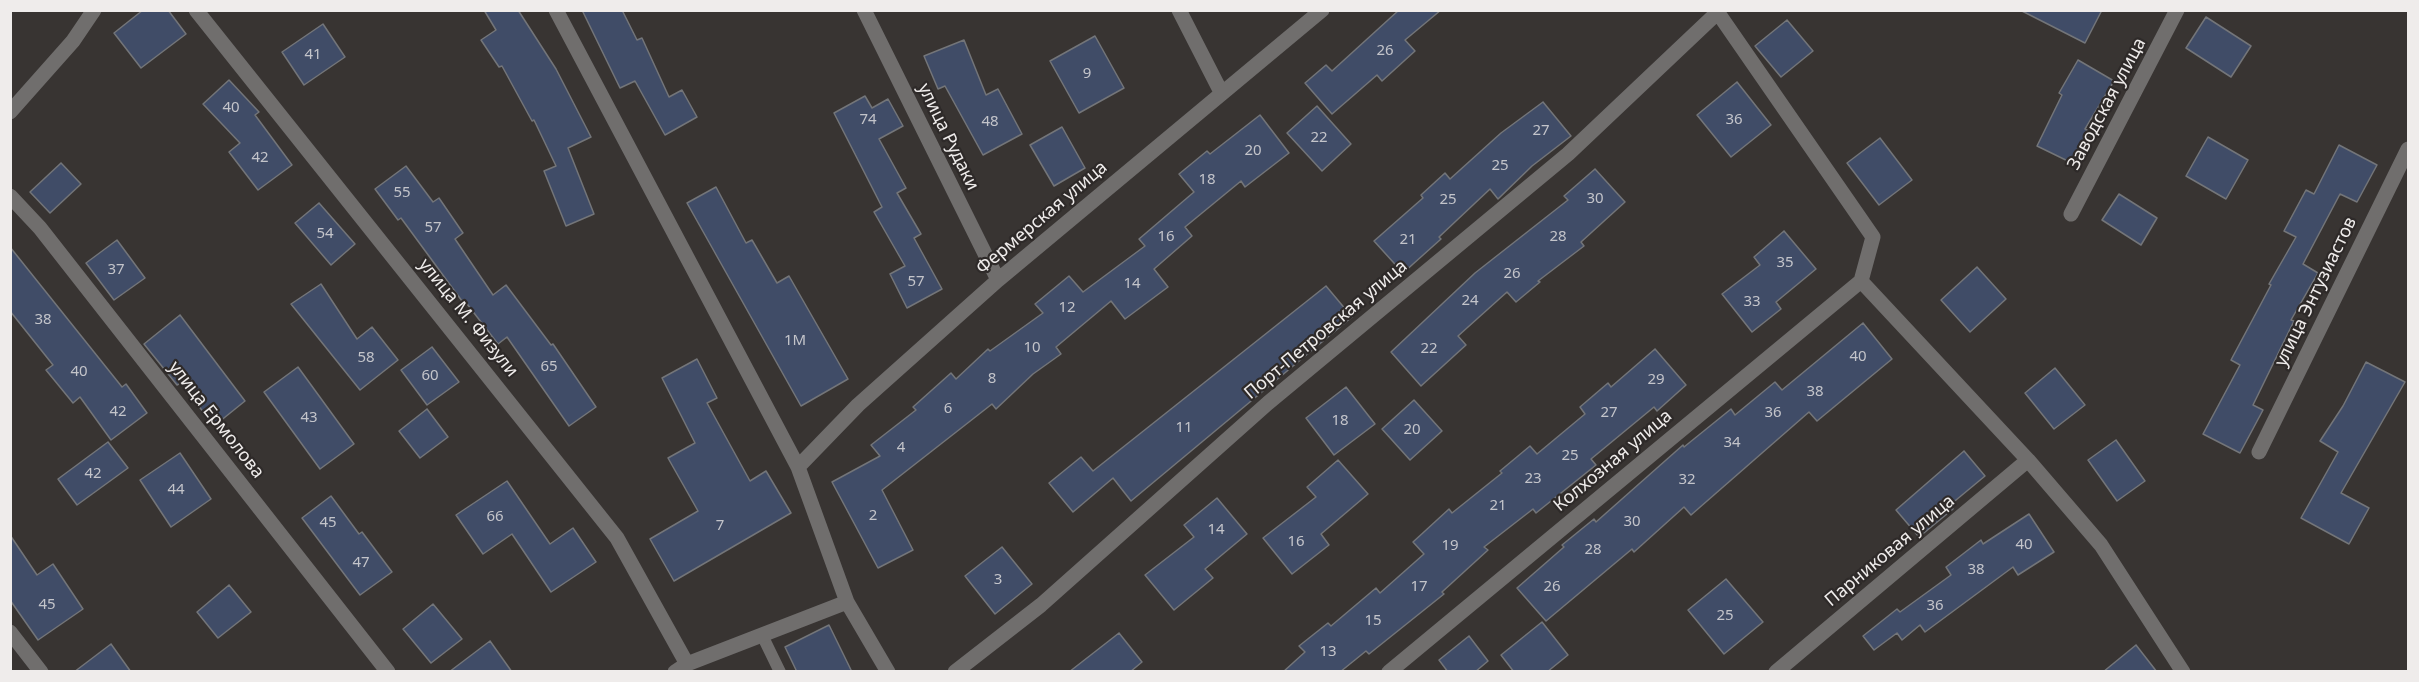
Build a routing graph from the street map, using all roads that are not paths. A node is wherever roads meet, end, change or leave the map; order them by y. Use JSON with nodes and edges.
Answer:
{"nodes":[{"id":1,"x":94,"y":10,"type":"edge"},
{"id":2,"x":196,"y":10,"type":"edge"},
{"id":3,"x":556,"y":10,"type":"edge"},
{"id":4,"x":864,"y":10,"type":"edge"},
{"id":5,"x":1179,"y":10,"type":"edge"},
{"id":6,"x":1322,"y":10,"type":"edge"},
{"id":7,"x":2177,"y":10,"type":"edge"},
{"id":8,"x":1717,"y":12,"type":"edge"},
{"id":9,"x":1221,"y":92,"type":"junction"},
{"id":10,"x":10,"y":112,"type":"edge"},
{"id":11,"x":2409,"y":149,"type":"edge"},
{"id":12,"x":10,"y":196,"type":"edge"},
{"id":13,"x":2071,"y":214,"type":"dead end"},
{"id":14,"x":998,"y":280,"type":"junction"},
{"id":15,"x":1861,"y":281,"type":"junction"},
{"id":16,"x":2259,"y":452,"type":"dead end"},
{"id":17,"x":2028,"y":460,"type":"junction"},
{"id":18,"x":798,"y":467,"type":"junction"},
{"id":19,"x":848,"y":602,"type":"junction"},
{"id":20,"x":10,"y":632,"type":"edge"},
{"id":21,"x":762,"y":635,"type":"junction"},
{"id":22,"x":681,"y":668,"type":"edge"},
{"id":23,"x":41,"y":672,"type":"edge"},
{"id":24,"x":388,"y":672,"type":"edge"},
{"id":25,"x":780,"y":672,"type":"edge"},
{"id":26,"x":888,"y":672,"type":"edge"},
{"id":27,"x":955,"y":672,"type":"edge"},
{"id":28,"x":1389,"y":672,"type":"edge"},
{"id":29,"x":1776,"y":672,"type":"edge"},
{"id":30,"x":2183,"y":672,"type":"edge"}],
"edges":[{"from":1,"to":10,"type":"street"},
{"from":2,"to":22,"type":"street","name":"улица М. Физули"},
{"from":3,"to":18,"type":"street"},
{"from":4,"to":14,"type":"street","name":"улица Рудаки"},
{"from":5,"to":9,"type":"street"},
{"from":6,"to":9,"type":"street","name":"Фермерская улица"},
{"from":7,"to":13,"type":"street","name":"Заводская улица"},
{"from":8,"to":15,"type":"street"},
{"from":8,"to":27,"type":"street","name":"Порт-Петровская улица"},
{"from":9,"to":14,"type":"street","name":"Фермерская улица"},
{"from":11,"to":16,"type":"street","name":"улица Энтузиастов"},
{"from":12,"to":24,"type":"street","name":"улица Ермолова"},
{"from":14,"to":18,"type":"street","name":"Фермерская улица"},
{"from":15,"to":17,"type":"street"},
{"from":15,"to":28,"type":"street","name":"Колхозная улица"},
{"from":17,"to":29,"type":"street","name":"Парниковая улица"},
{"from":17,"to":30,"type":"street"},
{"from":18,"to":19,"type":"street"},
{"from":19,"to":21,"type":"street"},
{"from":19,"to":26,"type":"street"},
{"from":20,"to":23,"type":"street"},
{"from":21,"to":22,"type":"street"},
{"from":21,"to":25,"type":"lane"}]}
